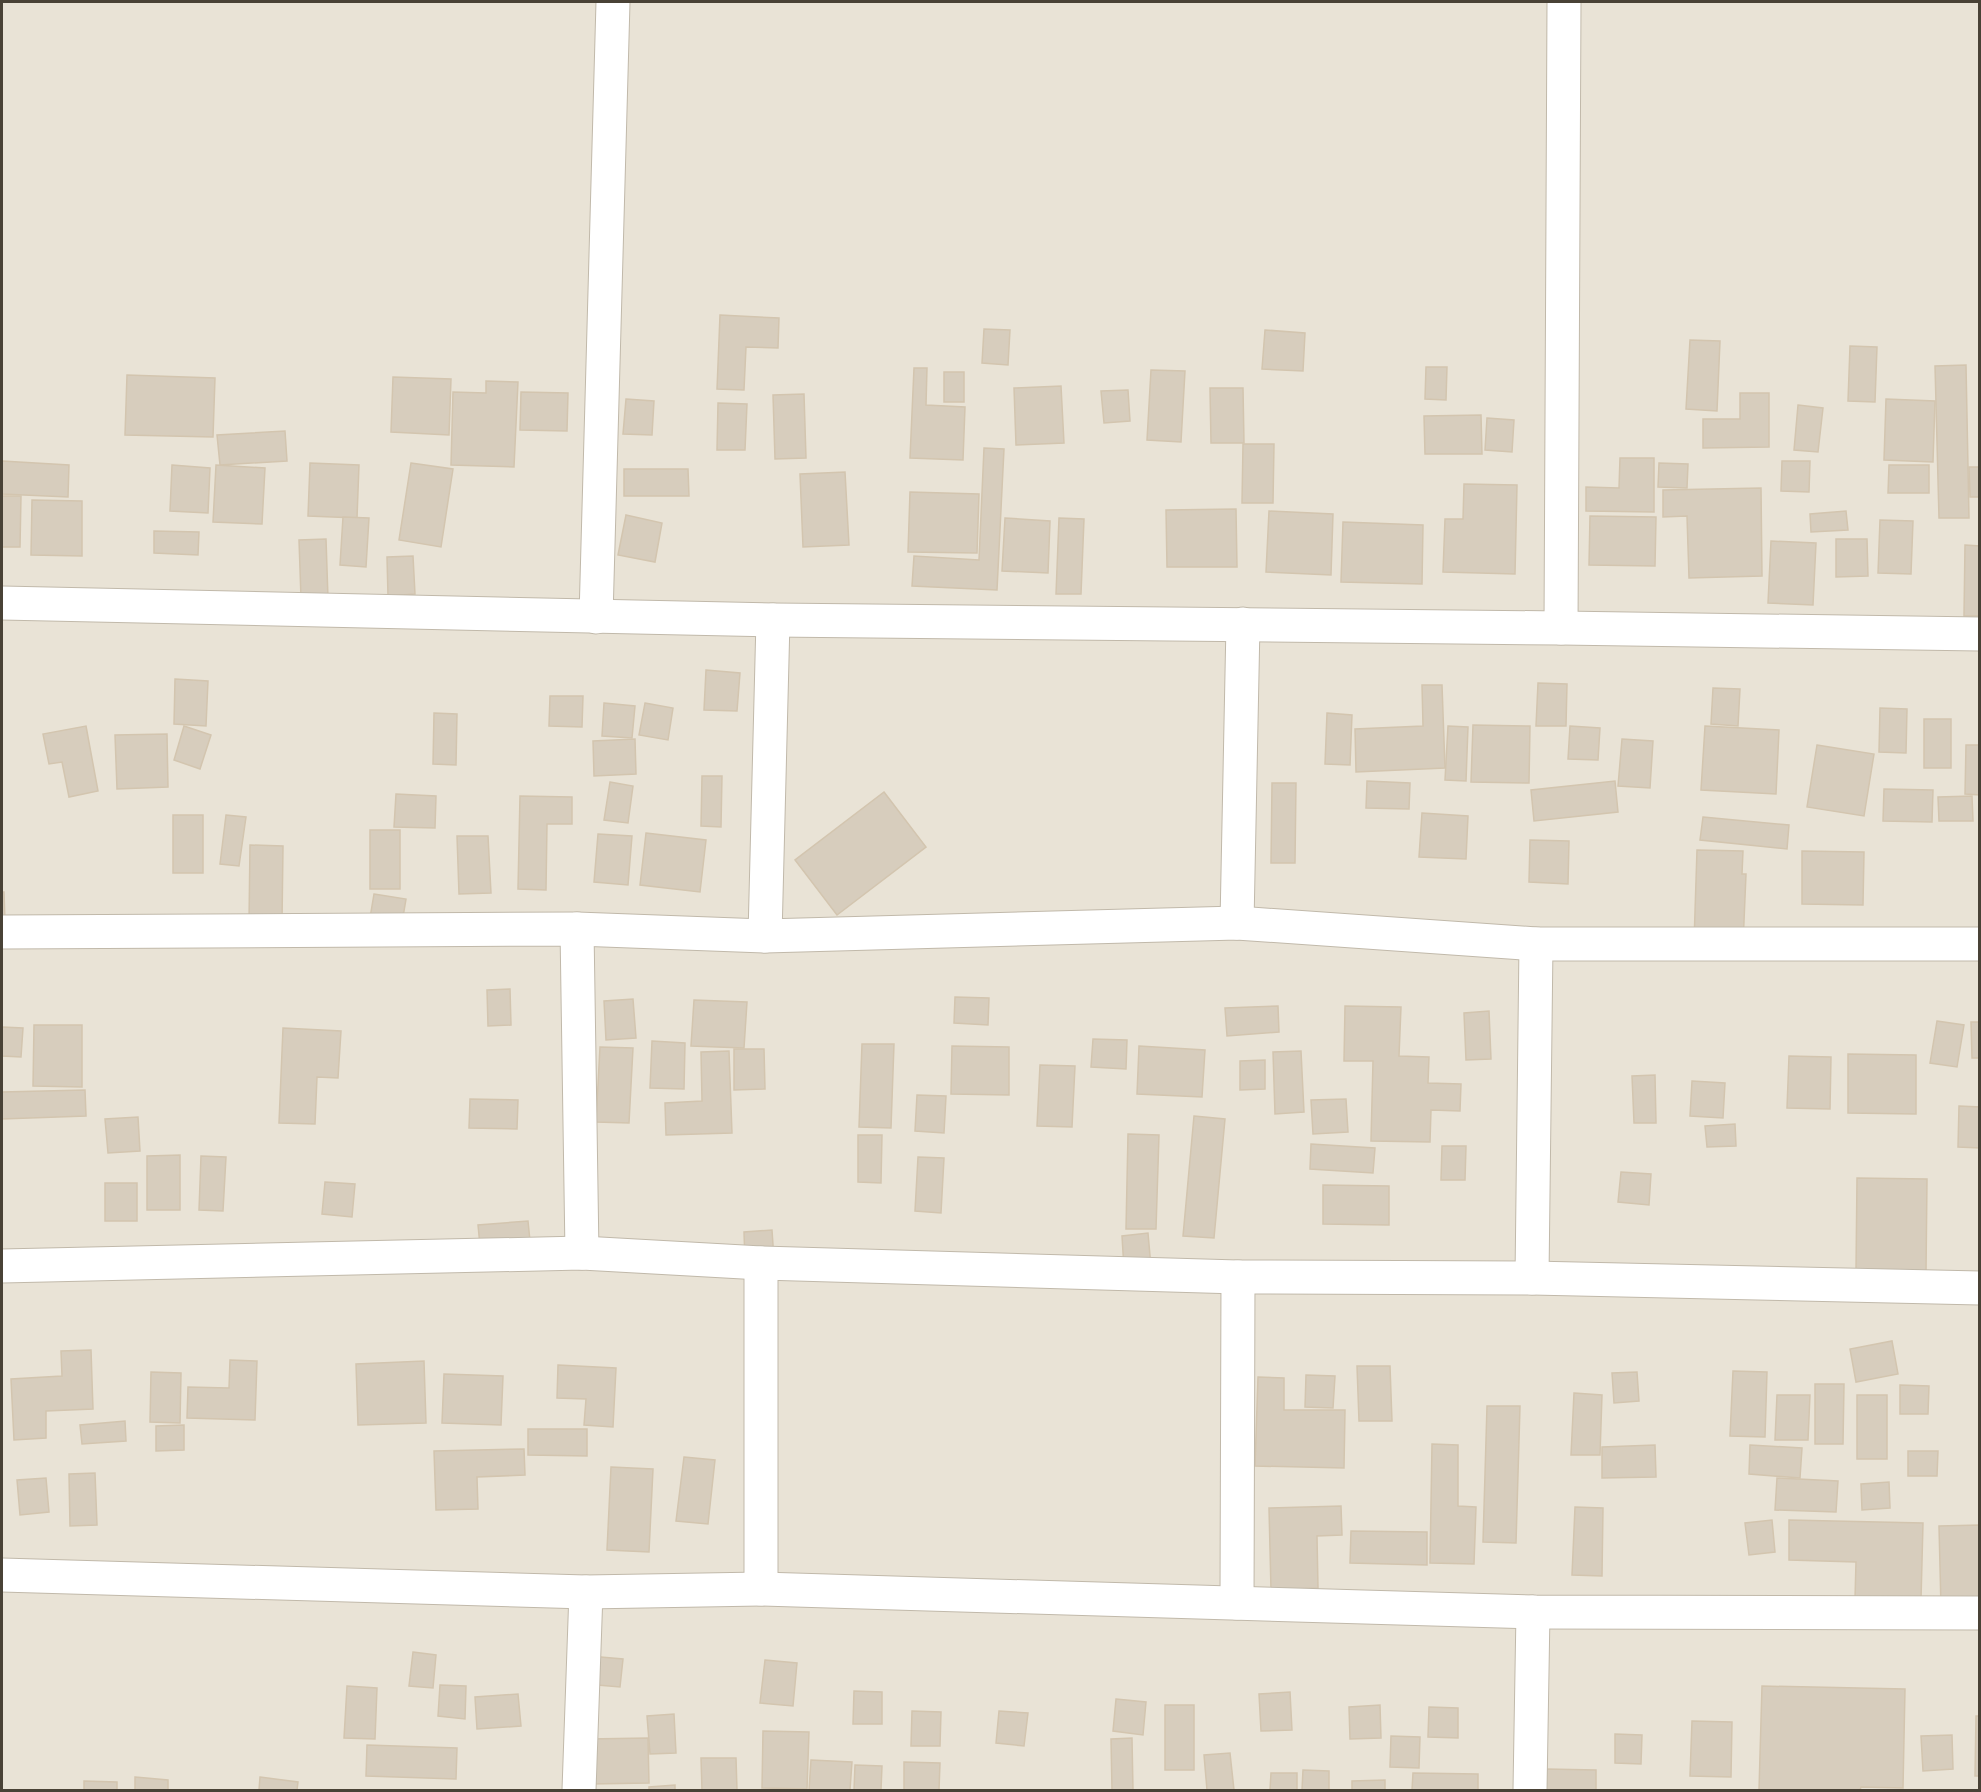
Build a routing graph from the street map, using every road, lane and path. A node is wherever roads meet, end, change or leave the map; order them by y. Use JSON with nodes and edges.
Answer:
{"nodes":[{"id":1,"x":613,"y":2,"type":"edge"},
{"id":2,"x":1564,"y":2,"type":"edge"},
{"id":3,"x":2,"y":603,"type":"edge"},
{"id":4,"x":596,"y":617,"type":"junction"},
{"id":5,"x":773,"y":620,"type":"junction"},
{"id":6,"x":1243,"y":624,"type":"junction"},
{"id":7,"x":1561,"y":628,"type":"junction"},
{"id":8,"x":1980,"y":634,"type":"edge"},
{"id":9,"x":1237,"y":923,"type":"junction"},
{"id":10,"x":577,"y":929,"type":"junction"},
{"id":11,"x":2,"y":932,"type":"edge"},
{"id":12,"x":765,"y":936,"type":"junction"},
{"id":13,"x":1536,"y":944,"type":"junction"},
{"id":14,"x":1980,"y":944,"type":"edge"},
{"id":15,"x":582,"y":1253,"type":"junction"},
{"id":16,"x":761,"y":1263,"type":"junction"},
{"id":17,"x":2,"y":1266,"type":"edge"},
{"id":18,"x":1238,"y":1277,"type":"junction"},
{"id":19,"x":1532,"y":1278,"type":"junction"},
{"id":20,"x":1980,"y":1288,"type":"edge"},
{"id":21,"x":2,"y":1575,"type":"edge"},
{"id":22,"x":761,"y":1589,"type":"junction"},
{"id":23,"x":586,"y":1592,"type":"junction"},
{"id":24,"x":1237,"y":1603,"type":"junction"},
{"id":25,"x":1533,"y":1612,"type":"junction"},
{"id":26,"x":1980,"y":1613,"type":"edge"},
{"id":27,"x":579,"y":1791,"type":"edge"},
{"id":28,"x":1530,"y":1791,"type":"edge"}],
"edges":[{"from":1,"to":4,"type":"street"},
{"from":2,"to":7,"type":"street"},
{"from":3,"to":4,"type":"street"},
{"from":4,"to":5,"type":"street"},
{"from":5,"to":6,"type":"street"},
{"from":5,"to":12,"type":"street"},
{"from":6,"to":7,"type":"street"},
{"from":6,"to":9,"type":"street"},
{"from":7,"to":8,"type":"street"},
{"from":9,"to":12,"type":"street"},
{"from":9,"to":13,"type":"street"},
{"from":10,"to":11,"type":"street"},
{"from":10,"to":12,"type":"street"},
{"from":10,"to":15,"type":"street"},
{"from":13,"to":14,"type":"street"},
{"from":13,"to":19,"type":"street"},
{"from":15,"to":16,"type":"street"},
{"from":15,"to":17,"type":"street"},
{"from":16,"to":18,"type":"street"},
{"from":16,"to":22,"type":"street"},
{"from":18,"to":19,"type":"street"},
{"from":18,"to":24,"type":"street"},
{"from":19,"to":20,"type":"street"},
{"from":21,"to":23,"type":"street"},
{"from":22,"to":23,"type":"street"},
{"from":22,"to":24,"type":"street"},
{"from":23,"to":27,"type":"street"},
{"from":24,"to":25,"type":"street"},
{"from":25,"to":26,"type":"street"},
{"from":25,"to":28,"type":"street"}]}
